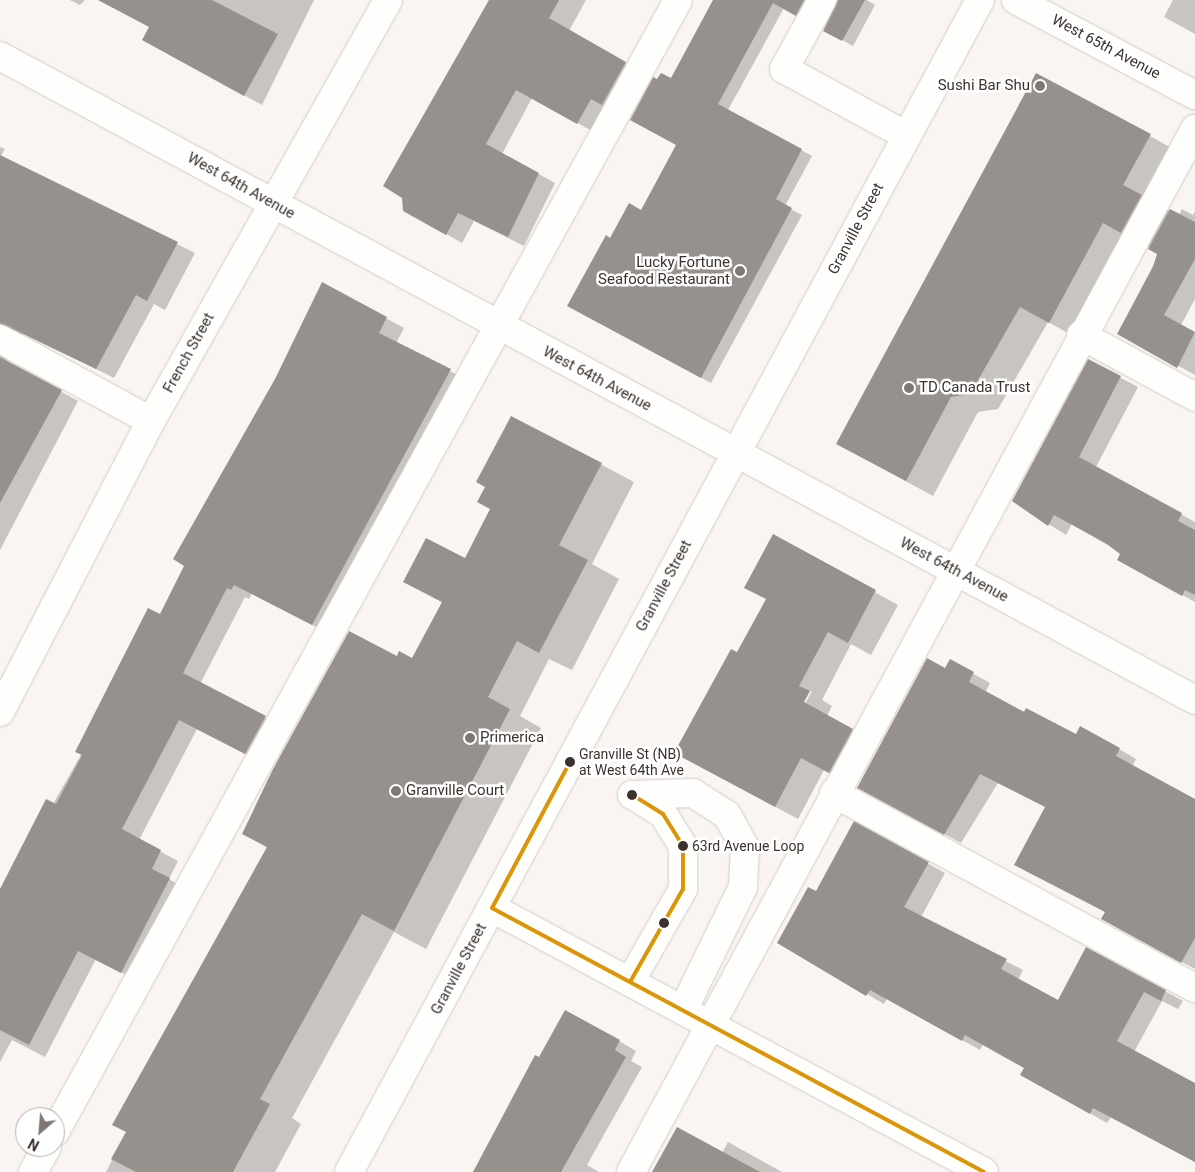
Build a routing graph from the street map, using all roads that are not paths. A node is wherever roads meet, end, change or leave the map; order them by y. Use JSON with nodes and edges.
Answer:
{"nodes":[{"id":1,"x":388,"y":0,"type":"edge"},
{"id":2,"x":678,"y":0,"type":"edge"},
{"id":3,"x":822,"y":0,"type":"edge"},
{"id":4,"x":980,"y":0,"type":"edge"},
{"id":5,"x":1016,"y":0,"type":"edge"},
{"id":6,"x":0,"y":56,"type":"edge"},
{"id":7,"x":1195,"y":95,"type":"edge"},
{"id":8,"x":1195,"y":129,"type":"edge"},
{"id":9,"x":907,"y":136,"type":"junction"},
{"id":10,"x":274,"y":204,"type":"junction"},
{"id":11,"x":499,"y":327,"type":"junction"},
{"id":12,"x":1080,"y":335,"type":"junction"},
{"id":13,"x":0,"y":339,"type":"edge"},
{"id":14,"x":1195,"y":397,"type":"edge"},
{"id":15,"x":151,"y":421,"type":"junction"},
{"id":16,"x":736,"y":452,"type":"junction"},
{"id":17,"x":956,"y":571,"type":"junction"},
{"id":18,"x":1195,"y":700,"type":"edge"},
{"id":19,"x":0,"y":712,"type":"edge"},
{"id":20,"x":834,"y":793,"type":"junction"},
{"id":21,"x":492,"y":908,"type":"junction"},
{"id":22,"x":630,"y":982,"type":"junction"},
{"id":23,"x":1195,"y":988,"type":"edge"},
{"id":24,"x":683,"y":1010,"type":"junction"},
{"id":25,"x":712,"y":1025,"type":"junction"},
{"id":26,"x":65,"y":1114,"type":"edge"},
{"id":27,"x":41,"y":1157,"type":"edge"},
{"id":28,"x":33,"y":1172,"type":"edge"},
{"id":29,"x":349,"y":1172,"type":"edge"},
{"id":30,"x":631,"y":1172,"type":"edge"},
{"id":31,"x":984,"y":1172,"type":"edge"}],
"edges":[{"from":1,"to":10,"type":"main road","name":"French Street"},
{"from":2,"to":11,"type":"main road"},
{"from":3,"to":9,"type":"main road"},
{"from":4,"to":9,"type":"main road","name":"Granville Street"},
{"from":5,"to":7,"type":"main road","name":"West 65th Avenue"},
{"from":6,"to":10,"type":"main road","name":"West 64th Avenue"},
{"from":8,"to":12,"type":"main road"},
{"from":9,"to":16,"type":"main road","name":"Granville Street"},
{"from":10,"to":11,"type":"main road","name":"West 64th Avenue"},
{"from":10,"to":15,"type":"main road","name":"French Street"},
{"from":11,"to":16,"type":"main road","name":"West 64th Avenue"},
{"from":11,"to":26,"type":"main road"},
{"from":12,"to":14,"type":"main road"},
{"from":12,"to":17,"type":"main road"},
{"from":13,"to":15,"type":"main road"},
{"from":15,"to":19,"type":"main road","name":"French Street"},
{"from":16,"to":17,"type":"main road","name":"West 64th Avenue"},
{"from":16,"to":21,"type":"main road","name":"Granville Street"},
{"from":17,"to":18,"type":"main road","name":"West 64th Avenue"},
{"from":17,"to":20,"type":"main road"},
{"from":20,"to":23,"type":"main road"},
{"from":20,"to":25,"type":"main road"},
{"from":21,"to":22,"type":"main road"},
{"from":21,"to":29,"type":"main road","name":"Granville Street"},
{"from":22,"to":24,"type":"main road"},
{"from":22,"to":24,"type":"main road"},
{"from":24,"to":25,"type":"main road"},
{"from":25,"to":30,"type":"main road"},
{"from":25,"to":31,"type":"main road"},
{"from":27,"to":28,"type":"main road"}]}
